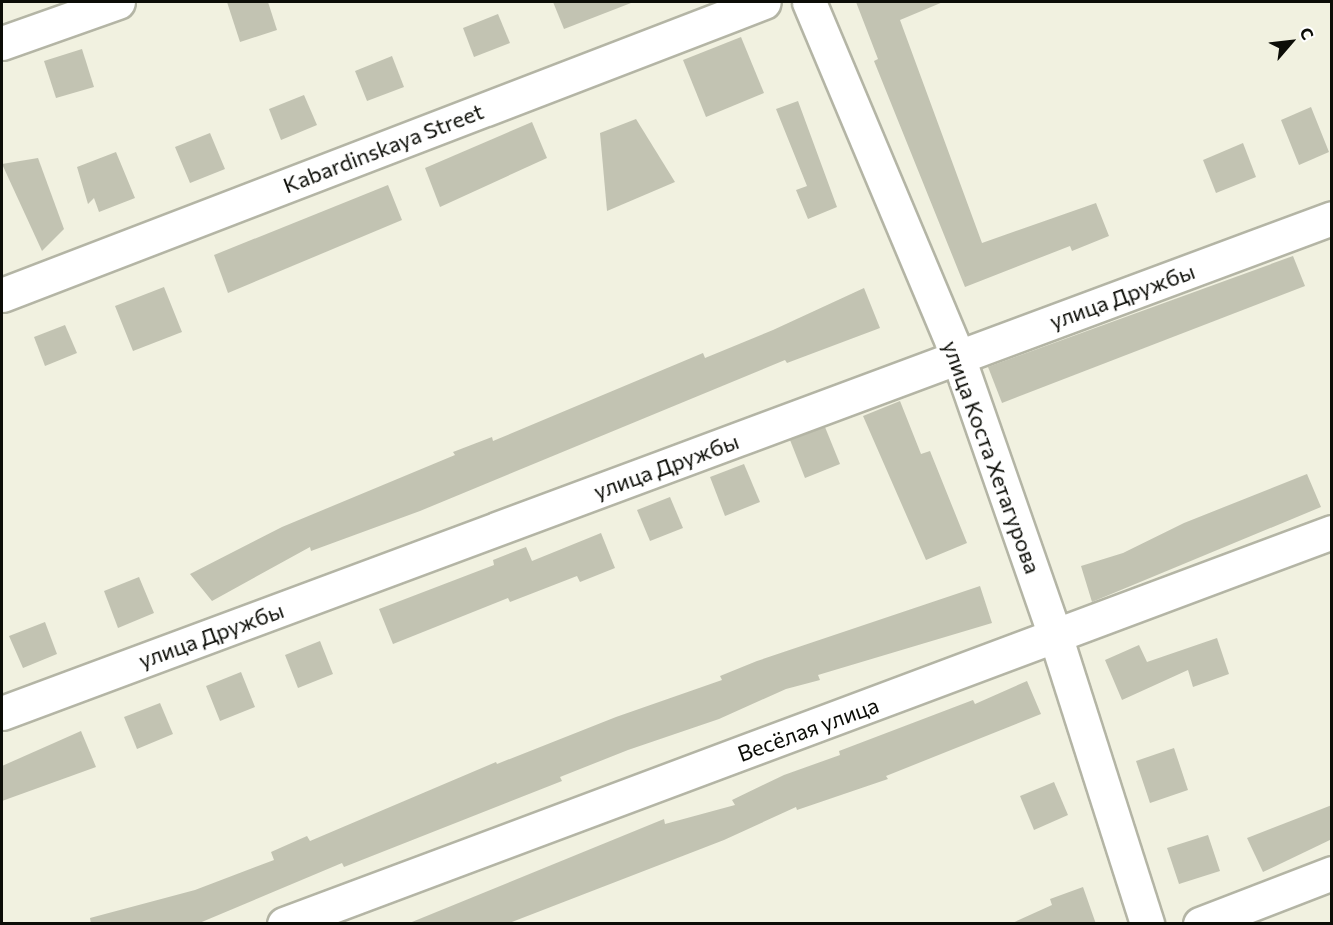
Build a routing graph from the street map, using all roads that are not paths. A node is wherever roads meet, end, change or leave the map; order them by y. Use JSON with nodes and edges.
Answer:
{"nodes":[{"id":1,"x":118,"y":2,"type":"edge"},
{"id":2,"x":764,"y":2,"type":"edge"},
{"id":3,"x":809,"y":2,"type":"edge"},
{"id":4,"x":2,"y":43,"type":"edge"},
{"id":5,"x":1332,"y":218,"type":"edge"},
{"id":6,"x":2,"y":295,"type":"edge"},
{"id":7,"x":958,"y":357,"type":"junction"},
{"id":8,"x":1332,"y":532,"type":"edge"},
{"id":9,"x":1056,"y":638,"type":"junction"},
{"id":10,"x":2,"y":713,"type":"edge"},
{"id":11,"x":1332,"y":873,"type":"edge"},
{"id":12,"x":284,"y":924,"type":"edge"},
{"id":13,"x":1146,"y":924,"type":"edge"},
{"id":14,"x":1200,"y":924,"type":"edge"}],
"edges":[{"from":1,"to":4,"type":"street"},
{"from":2,"to":6,"type":"street","name":"Kabardinskaya Street"},
{"from":3,"to":7,"type":"street","name":"улица Коста Хетагурова"},
{"from":5,"to":7,"type":"street","name":"улица Дружбы"},
{"from":7,"to":9,"type":"street","name":"улица Коста Хетагурова"},
{"from":7,"to":10,"type":"street","name":"улица Дружбы"},
{"from":8,"to":9,"type":"street","name":"Весёлая улица"},
{"from":9,"to":12,"type":"street","name":"Весёлая улица"},
{"from":9,"to":13,"type":"street","name":"улица Коста Хетагурова"},
{"from":11,"to":14,"type":"street"}]}
